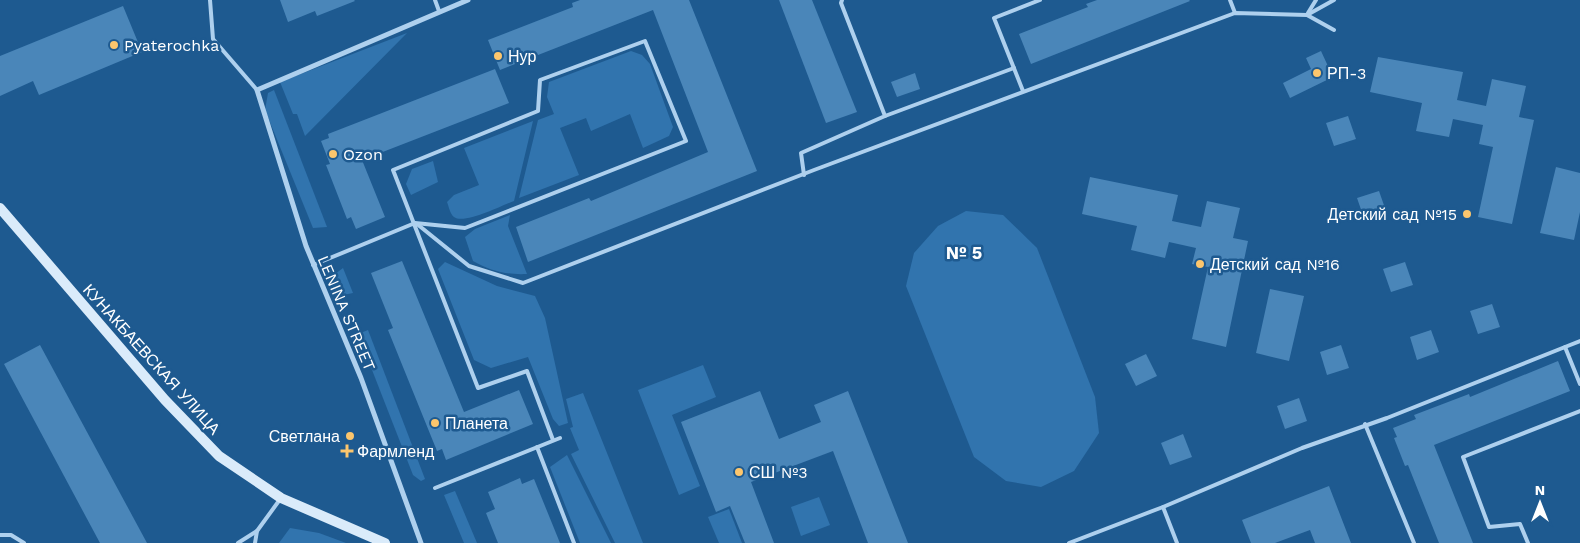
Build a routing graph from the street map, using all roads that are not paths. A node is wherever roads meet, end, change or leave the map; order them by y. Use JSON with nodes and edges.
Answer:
{"nodes":[{"id":1,"x":210,"y":0,"type":"edge"},
{"id":2,"x":435,"y":0,"type":"edge"},
{"id":3,"x":468,"y":0,"type":"edge"},
{"id":4,"x":842,"y":0,"type":"edge"},
{"id":5,"x":1040,"y":0,"type":"edge"},
{"id":6,"x":1230,"y":0,"type":"edge"},
{"id":7,"x":1316,"y":0,"type":"edge"},
{"id":8,"x":1334,"y":0,"type":"edge"},
{"id":9,"x":439,"y":11,"type":"junction"},
{"id":10,"x":1235,"y":13,"type":"junction"},
{"id":11,"x":1307,"y":15,"type":"junction"},
{"id":12,"x":1334,"y":30,"type":"dead end"},
{"id":13,"x":1014,"y":68,"type":"junction"},
{"id":14,"x":257,"y":90,"type":"junction"},
{"id":15,"x":1023,"y":91,"type":"junction"},
{"id":16,"x":885,"y":116,"type":"junction"},
{"id":17,"x":804,"y":175,"type":"junction"},
{"id":18,"x":0,"y":208,"type":"edge"},
{"id":19,"x":415,"y":223,"type":"junction"},
{"id":20,"x":313,"y":266,"type":"junction"},
{"id":21,"x":1580,"y":341,"type":"edge"},
{"id":22,"x":1565,"y":347,"type":"junction"},
{"id":23,"x":1580,"y":384,"type":"edge"},
{"id":24,"x":1580,"y":410,"type":"edge"},
{"id":25,"x":1366,"y":424,"type":"junction"},
{"id":26,"x":560,"y":438,"type":"dead end"},
{"id":27,"x":553,"y":440,"type":"junction"},
{"id":28,"x":536,"y":447,"type":"junction"},
{"id":29,"x":434,"y":488,"type":"dead end"},
{"id":30,"x":281,"y":498,"type":"junction"},
{"id":31,"x":1163,"y":507,"type":"junction"},
{"id":32,"x":257,"y":531,"type":"junction"},
{"id":33,"x":0,"y":535,"type":"edge"},
{"id":34,"x":24,"y":543,"type":"edge"},
{"id":35,"x":238,"y":543,"type":"edge"},
{"id":36,"x":254,"y":543,"type":"edge"},
{"id":37,"x":385,"y":543,"type":"edge"},
{"id":38,"x":421,"y":543,"type":"edge"},
{"id":39,"x":574,"y":543,"type":"edge"},
{"id":40,"x":1069,"y":543,"type":"edge"},
{"id":41,"x":1177,"y":543,"type":"edge"},
{"id":42,"x":1414,"y":543,"type":"edge"},
{"id":43,"x":1528,"y":543,"type":"edge"}],
"edges":[{"from":1,"to":14,"type":"lane"},
{"from":2,"to":9,"type":"lane"},
{"from":3,"to":9,"type":"street"},
{"from":4,"to":16,"type":"lane"},
{"from":5,"to":13,"type":"lane"},
{"from":6,"to":10,"type":"lane"},
{"from":7,"to":11,"type":"lane"},
{"from":8,"to":11,"type":"lane"},
{"from":9,"to":14,"type":"street"},
{"from":10,"to":11,"type":"lane"},
{"from":10,"to":15,"type":"lane"},
{"from":11,"to":12,"type":"lane"},
{"from":13,"to":15,"type":"lane"},
{"from":13,"to":16,"type":"lane"},
{"from":14,"to":20,"type":"street","name":"LENINA STREET"},
{"from":15,"to":17,"type":"lane"},
{"from":16,"to":17,"type":"lane"},
{"from":17,"to":19,"type":"lane"},
{"from":18,"to":30,"type":"main road","name":"КУНАКБАЕВСКАЯ УЛИЦА"},
{"from":19,"to":19,"type":"lane"},
{"from":19,"to":20,"type":"lane"},
{"from":19,"to":27,"type":"lane"},
{"from":20,"to":38,"type":"street","name":"LENINA STREET"},
{"from":21,"to":22,"type":"lane"},
{"from":22,"to":23,"type":"lane"},
{"from":22,"to":25,"type":"lane"},
{"from":24,"to":43,"type":"lane"},
{"from":25,"to":31,"type":"lane"},
{"from":25,"to":42,"type":"lane"},
{"from":26,"to":27,"type":"lane"},
{"from":27,"to":28,"type":"lane"},
{"from":28,"to":29,"type":"lane"},
{"from":28,"to":39,"type":"lane"},
{"from":30,"to":32,"type":"lane"},
{"from":30,"to":37,"type":"main road","name":"КУНАКБАЕВСКАЯ УЛИЦА"},
{"from":31,"to":40,"type":"lane"},
{"from":31,"to":41,"type":"lane"},
{"from":32,"to":35,"type":"lane"},
{"from":32,"to":36,"type":"lane"},
{"from":33,"to":34,"type":"lane"}]}
